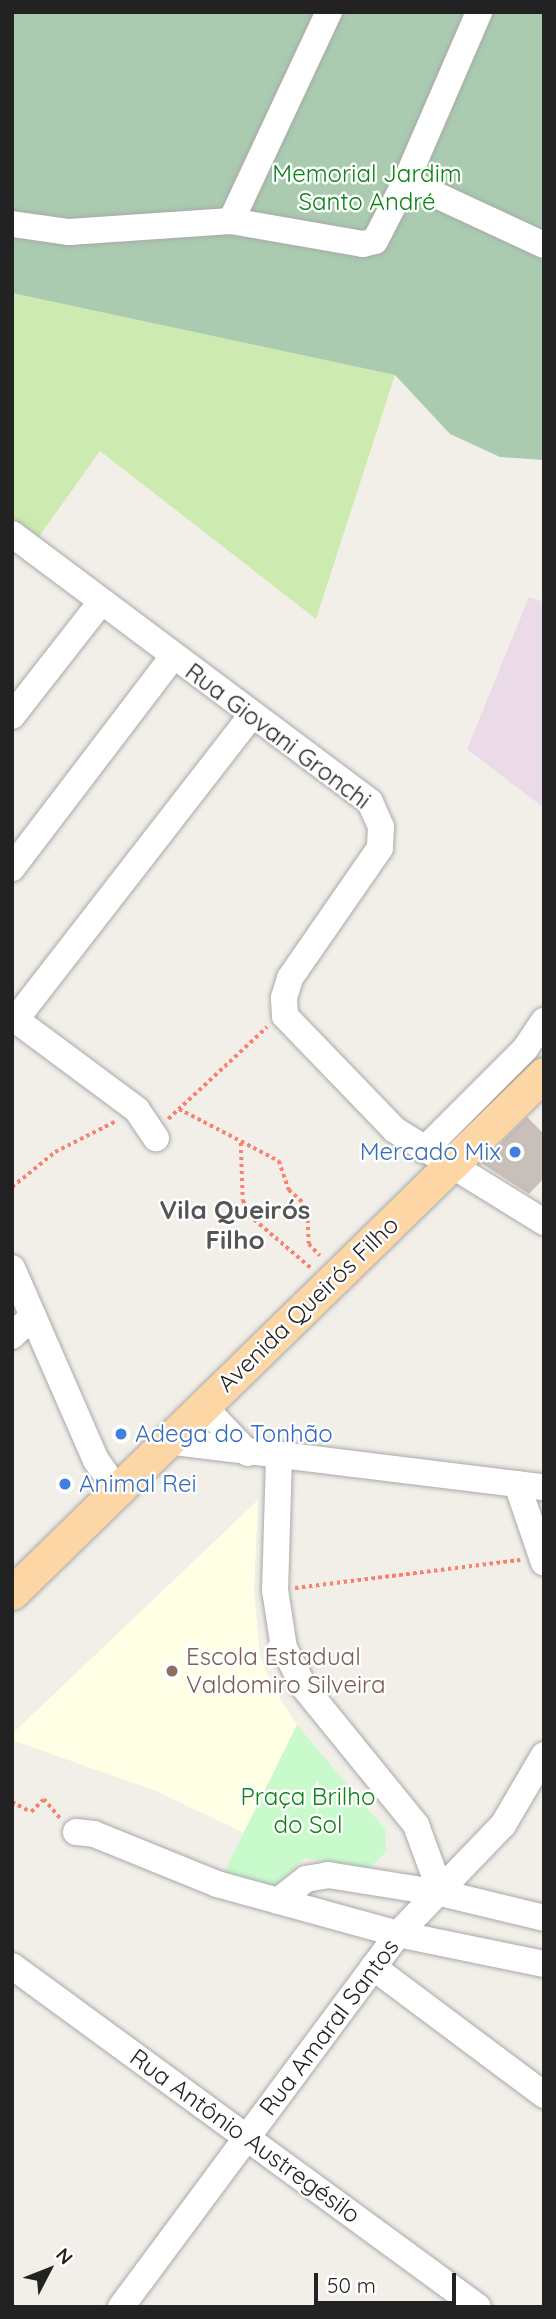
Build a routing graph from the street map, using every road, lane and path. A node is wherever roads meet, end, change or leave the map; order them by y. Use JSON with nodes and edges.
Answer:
{"nodes":[{"id":1,"x":328,"y":12,"type":"edge"},
{"id":2,"x":479,"y":12,"type":"edge"},
{"id":3,"x":406,"y":181,"type":"junction"},
{"id":4,"x":231,"y":221,"type":"junction"},
{"id":5,"x":12,"y":224,"type":"edge"},
{"id":6,"x":544,"y":245,"type":"edge"},
{"id":7,"x":12,"y":534,"type":"edge"},
{"id":8,"x":101,"y":602,"type":"junction"},
{"id":9,"x":173,"y":657,"type":"junction"},
{"id":10,"x":12,"y":716,"type":"edge"},
{"id":11,"x":251,"y":716,"type":"junction"},
{"id":12,"x":12,"y":868,"type":"edge"},
{"id":13,"x":14,"y":1018,"type":"edge"},
{"id":14,"x":544,"y":1021,"type":"edge"},
{"id":15,"x":269,"y":1025,"type":"dead end"},
{"id":16,"x":544,"y":1074,"type":"edge"},
{"id":17,"x":179,"y":1109,"type":"junction"},
{"id":18,"x":136,"y":1110,"type":"junction"},
{"id":19,"x":154,"y":1135,"type":"joint"},
{"id":20,"x":241,"y":1143,"type":"junction"},
{"id":21,"x":438,"y":1158,"type":"junction"},
{"id":22,"x":12,"y":1188,"type":"edge"},
{"id":23,"x":544,"y":1222,"type":"edge"},
{"id":24,"x":12,"y":1268,"type":"edge"},
{"id":25,"x":333,"y":1281,"type":"junction"},
{"id":26,"x":33,"y":1316,"type":"junction"},
{"id":27,"x":12,"y":1336,"type":"edge"},
{"id":28,"x":203,"y":1406,"type":"junction"},
{"id":29,"x":167,"y":1441,"type":"junction"},
{"id":30,"x":248,"y":1453,"type":"junction"},
{"id":31,"x":279,"y":1457,"type":"junction"},
{"id":32,"x":517,"y":1484,"type":"junction"},
{"id":33,"x":544,"y":1488,"type":"edge"},
{"id":34,"x":117,"y":1490,"type":"junction"},
{"id":35,"x":543,"y":1560,"type":"edge"},
{"id":36,"x":275,"y":1590,"type":"junction"},
{"id":37,"x":12,"y":1593,"type":"edge"},
{"id":38,"x":544,"y":1755,"type":"edge"},
{"id":39,"x":12,"y":1802,"type":"edge"},
{"id":40,"x":76,"y":1832,"type":"joint"},
{"id":41,"x":441,"y":1893,"type":"junction"},
{"id":42,"x":278,"y":1901,"type":"junction"},
{"id":43,"x":511,"y":1911,"type":"junction"},
{"id":44,"x":544,"y":1918,"type":"edge"},
{"id":45,"x":398,"y":1934,"type":"junction"},
{"id":46,"x":501,"y":1955,"type":"junction"},
{"id":47,"x":544,"y":1964,"type":"edge"},
{"id":48,"x":12,"y":1966,"type":"edge"},
{"id":49,"x":373,"y":1967,"type":"junction"},
{"id":50,"x":544,"y":2095,"type":"edge"},
{"id":51,"x":247,"y":2138,"type":"junction"},
{"id":52,"x":121,"y":2307,"type":"edge"},
{"id":53,"x":478,"y":2307,"type":"edge"}],
"edges":[{"from":1,"to":4,"type":"street"},
{"from":2,"to":3,"type":"street"},
{"from":3,"to":4,"type":"street"},
{"from":3,"to":6,"type":"street"},
{"from":4,"to":5,"type":"street"},
{"from":7,"to":8,"type":"street","name":"Rua Giovani Gronchi"},
{"from":8,"to":9,"type":"street","name":"Rua Giovani Gronchi"},
{"from":8,"to":10,"type":"street"},
{"from":9,"to":11,"type":"street","name":"Rua Giovani Gronchi"},
{"from":9,"to":12,"type":"street"},
{"from":11,"to":13,"type":"street"},
{"from":11,"to":21,"type":"street","name":"Rua Giovani Gronchi"},
{"from":13,"to":18,"type":"street"},
{"from":14,"to":21,"type":"street","name":"Avenida Queirós Filho"},
{"from":15,"to":17,"type":"path"},
{"from":16,"to":21,"type":"main road","name":"Avenida Queirós Filho"},
{"from":17,"to":19,"type":"path"},
{"from":17,"to":20,"type":"path"},
{"from":18,"to":19,"type":"street"},
{"from":18,"to":22,"type":"path"},
{"from":20,"to":25,"type":"path"},
{"from":20,"to":25,"type":"path"},
{"from":21,"to":23,"type":"street","name":"Rua Giovani Gronchi"},
{"from":21,"to":25,"type":"main road","name":"Avenida Queirós Filho"},
{"from":24,"to":26,"type":"street"},
{"from":25,"to":28,"type":"main road","name":"Avenida Queirós Filho"},
{"from":26,"to":27,"type":"street"},
{"from":26,"to":34,"type":"street"},
{"from":28,"to":29,"type":"main road","name":"Avenida Queirós Filho"},
{"from":28,"to":30,"type":"street"},
{"from":29,"to":30,"type":"street"},
{"from":29,"to":34,"type":"main road","name":"Avenida Queirós Filho"},
{"from":30,"to":31,"type":"street"},
{"from":31,"to":32,"type":"street"},
{"from":31,"to":36,"type":"street"},
{"from":32,"to":33,"type":"street"},
{"from":32,"to":35,"type":"street"},
{"from":34,"to":37,"type":"main road","name":"Avenida Queirós Filho"},
{"from":35,"to":36,"type":"path"},
{"from":36,"to":41,"type":"street"},
{"from":38,"to":41,"type":"street","name":"Rua Amaral Santos"},
{"from":39,"to":40,"type":"path"},
{"from":40,"to":42,"type":"street"},
{"from":41,"to":42,"type":"street"},
{"from":41,"to":43,"type":"street"},
{"from":41,"to":45,"type":"street","name":"Rua Amaral Santos"},
{"from":42,"to":45,"type":"street"},
{"from":43,"to":44,"type":"street"},
{"from":43,"to":46,"type":"street"},
{"from":45,"to":46,"type":"street"},
{"from":45,"to":49,"type":"street","name":"Rua Amaral Santos"},
{"from":46,"to":47,"type":"street"},
{"from":48,"to":51,"type":"street","name":"Rua Antônio Austregésilo"},
{"from":49,"to":50,"type":"street"},
{"from":49,"to":51,"type":"street","name":"Rua Amaral Santos"},
{"from":51,"to":52,"type":"street","name":"Rua Amaral Santos"},
{"from":51,"to":53,"type":"street","name":"Rua Antônio Austregésilo"}]}
